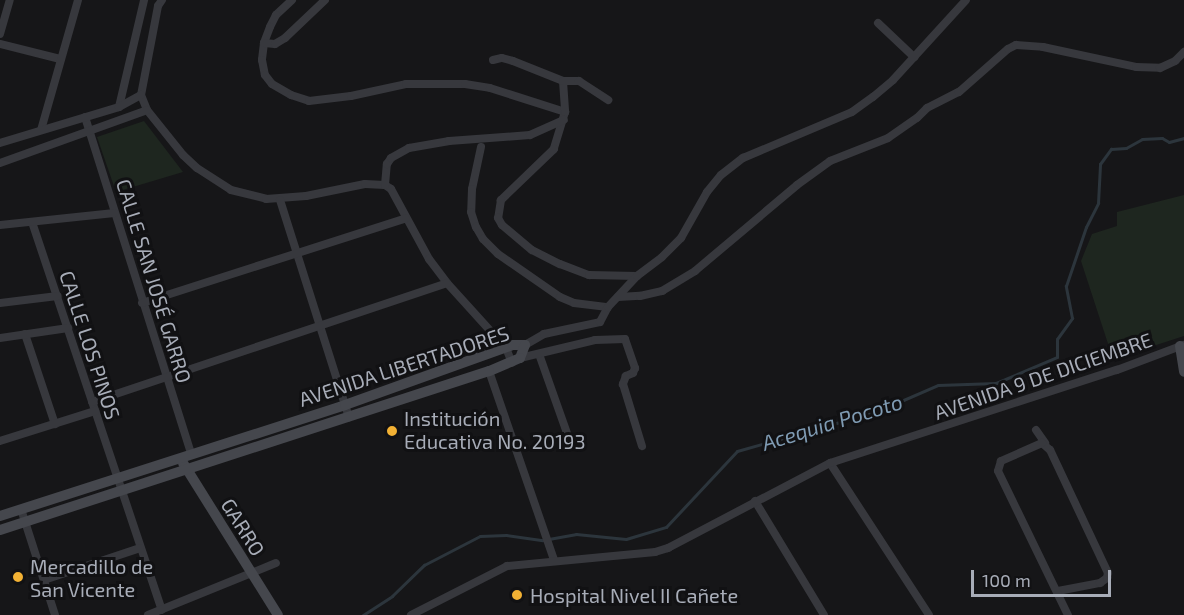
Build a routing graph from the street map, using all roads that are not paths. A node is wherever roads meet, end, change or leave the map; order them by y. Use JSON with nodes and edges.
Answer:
{"nodes":[{"id":1,"x":10,"y":0,"type":"edge"},
{"id":2,"x":78,"y":0,"type":"edge"},
{"id":3,"x":144,"y":0,"type":"edge"},
{"id":4,"x":162,"y":0,"type":"edge"},
{"id":5,"x":292,"y":0,"type":"edge"},
{"id":6,"x":325,"y":0,"type":"edge"},
{"id":7,"x":966,"y":0,"type":"edge"},
{"id":8,"x":878,"y":23,"type":"dead end"},
{"id":9,"x":0,"y":34,"type":"edge"},
{"id":10,"x":264,"y":43,"type":"junction"},
{"id":11,"x":0,"y":44,"type":"edge"},
{"id":12,"x":1184,"y":52,"type":"edge"},
{"id":13,"x":914,"y":57,"type":"junction"},
{"id":14,"x":60,"y":59,"type":"junction"},
{"id":15,"x":493,"y":60,"type":"dead end"},
{"id":16,"x":563,"y":81,"type":"junction"},
{"id":17,"x":141,"y":95,"type":"junction"},
{"id":18,"x":608,"y":100,"type":"dead end"},
{"id":19,"x":119,"y":107,"type":"junction"},
{"id":20,"x":147,"y":110,"type":"junction"},
{"id":21,"x":564,"y":116,"type":"junction"},
{"id":22,"x":85,"y":117,"type":"junction"},
{"id":23,"x":40,"y":130,"type":"junction"},
{"id":24,"x":90,"y":132,"type":"junction"},
{"id":25,"x":0,"y":143,"type":"edge"},
{"id":26,"x":481,"y":147,"type":"dead end"},
{"id":27,"x":0,"y":164,"type":"edge"},
{"id":28,"x":385,"y":185,"type":"junction"},
{"id":29,"x":280,"y":200,"type":"junction"},
{"id":30,"x":114,"y":213,"type":"junction"},
{"id":31,"x":406,"y":218,"type":"junction"},
{"id":32,"x":32,"y":222,"type":"junction"},
{"id":33,"x":0,"y":225,"type":"edge"},
{"id":34,"x":297,"y":253,"type":"junction"},
{"id":35,"x":637,"y":276,"type":"junction"},
{"id":36,"x":447,"y":283,"type":"junction"},
{"id":37,"x":58,"y":296,"type":"junction"},
{"id":38,"x":618,"y":297,"type":"junction"},
{"id":39,"x":0,"y":303,"type":"edge"},
{"id":40,"x":142,"y":303,"type":"junction"},
{"id":41,"x":607,"y":308,"type":"junction"},
{"id":42,"x":320,"y":325,"type":"junction"},
{"id":43,"x":68,"y":328,"type":"junction"},
{"id":44,"x":25,"y":334,"type":"junction"},
{"id":45,"x":0,"y":338,"type":"edge"},
{"id":46,"x":525,"y":345,"type":"junction"},
{"id":47,"x":1182,"y":345,"type":"edge"},
{"id":48,"x":506,"y":348,"type":"junction"},
{"id":49,"x":539,"y":354,"type":"junction"},
{"id":50,"x":516,"y":361,"type":"junction"},
{"id":51,"x":489,"y":371,"type":"junction"},
{"id":52,"x":1184,"y":372,"type":"edge"},
{"id":53,"x":166,"y":377,"type":"junction"},
{"id":54,"x":92,"y":402,"type":"junction"},
{"id":55,"x":345,"y":405,"type":"junction"},
{"id":56,"x":94,"y":411,"type":"junction"},
{"id":57,"x":349,"y":417,"type":"junction"},
{"id":58,"x":55,"y":424,"type":"junction"},
{"id":59,"x":1036,"y":430,"type":"dead end"},
{"id":60,"x":568,"y":436,"type":"dead end"},
{"id":61,"x":0,"y":441,"type":"edge"},
{"id":62,"x":1045,"y":443,"type":"junction"},
{"id":63,"x":642,"y":446,"type":"dead end"},
{"id":64,"x":186,"y":456,"type":"junction"},
{"id":65,"x":830,"y":463,"type":"junction"},
{"id":66,"x":185,"y":470,"type":"junction"},
{"id":67,"x":117,"y":478,"type":"junction"},
{"id":68,"x":122,"y":490,"type":"junction"},
{"id":69,"x":755,"y":501,"type":"junction"},
{"id":70,"x":21,"y":509,"type":"junction"},
{"id":71,"x":0,"y":516,"type":"edge"},
{"id":72,"x":25,"y":522,"type":"junction"},
{"id":73,"x":0,"y":530,"type":"edge"},
{"id":74,"x":140,"y":548,"type":"junction"},
{"id":75,"x":554,"y":560,"type":"junction"},
{"id":76,"x":276,"y":563,"type":"dead end"},
{"id":77,"x":251,"y":573,"type":"junction"},
{"id":78,"x":44,"y":580,"type":"junction"},
{"id":79,"x":1058,"y":591,"type":"junction"},
{"id":80,"x":162,"y":609,"type":"junction"},
{"id":81,"x":55,"y":615,"type":"edge"},
{"id":82,"x":148,"y":615,"type":"edge"},
{"id":83,"x":278,"y":615,"type":"edge"},
{"id":84,"x":411,"y":615,"type":"edge"},
{"id":85,"x":824,"y":615,"type":"edge"},
{"id":86,"x":929,"y":615,"type":"edge"},
{"id":87,"x":1068,"y":615,"type":"edge"}],
"edges":[{"from":1,"to":9,"type":"street"},
{"from":2,"to":14,"type":"street"},
{"from":3,"to":19,"type":"street"},
{"from":4,"to":17,"type":"street"},
{"from":5,"to":10,"type":"street"},
{"from":6,"to":10,"type":"street"},
{"from":7,"to":13,"type":"street"},
{"from":8,"to":13,"type":"street"},
{"from":10,"to":21,"type":"street"},
{"from":11,"to":14,"type":"street"},
{"from":12,"to":38,"type":"street"},
{"from":13,"to":35,"type":"street"},
{"from":14,"to":23,"type":"street"},
{"from":15,"to":16,"type":"street"},
{"from":16,"to":18,"type":"street"},
{"from":16,"to":21,"type":"street"},
{"from":17,"to":19,"type":"street"},
{"from":17,"to":20,"type":"street"},
{"from":19,"to":22,"type":"street"},
{"from":20,"to":24,"type":"street"},
{"from":20,"to":29,"type":"street"},
{"from":21,"to":28,"type":"street"},
{"from":21,"to":35,"type":"street"},
{"from":22,"to":23,"type":"street"},
{"from":22,"to":24,"type":"street","name":"CALLE SAN JOSÉ GARRO"},
{"from":23,"to":25,"type":"street"},
{"from":24,"to":27,"type":"street"},
{"from":24,"to":30,"type":"street","name":"CALLE SAN JOSÉ GARRO"},
{"from":26,"to":41,"type":"street"},
{"from":28,"to":29,"type":"street"},
{"from":28,"to":31,"type":"street"},
{"from":29,"to":34,"type":"street"},
{"from":30,"to":32,"type":"street"},
{"from":30,"to":40,"type":"street","name":"CALLE SAN JOSÉ GARRO"},
{"from":31,"to":34,"type":"street"},
{"from":31,"to":36,"type":"street"},
{"from":32,"to":33,"type":"street"},
{"from":32,"to":37,"type":"street","name":"CALLE LOS PINOS"},
{"from":34,"to":40,"type":"street"},
{"from":34,"to":42,"type":"street"},
{"from":35,"to":38,"type":"street"},
{"from":36,"to":42,"type":"street"},
{"from":36,"to":48,"type":"street"},
{"from":37,"to":39,"type":"street"},
{"from":37,"to":43,"type":"street","name":"CALLE LOS PINOS"},
{"from":38,"to":41,"type":"street"},
{"from":40,"to":53,"type":"street","name":"CALLE SAN JOSÉ GARRO"},
{"from":41,"to":46,"type":"street"},
{"from":42,"to":53,"type":"street"},
{"from":42,"to":55,"type":"street"},
{"from":43,"to":44,"type":"street"},
{"from":43,"to":54,"type":"street","name":"CALLE LOS PINOS"},
{"from":44,"to":45,"type":"street"},
{"from":44,"to":58,"type":"street"},
{"from":46,"to":48,"type":"street","name":"AVENIDA LIBERTADORES"},
{"from":46,"to":50,"type":"street","name":"AVENIDA LIBERTADORES"},
{"from":47,"to":52,"type":"street"},
{"from":47,"to":65,"type":"street","name":"AVENIDA 9 DE DICIEMBRE"},
{"from":48,"to":50,"type":"street"},
{"from":48,"to":55,"type":"street","name":"AVENIDA LIBERTADORES"},
{"from":49,"to":50,"type":"street"},
{"from":49,"to":60,"type":"street"},
{"from":49,"to":63,"type":"street"},
{"from":50,"to":51,"type":"street","name":"AVENIDA LIBERTADORES"},
{"from":51,"to":57,"type":"street","name":"AVENIDA LIBERTADORES"},
{"from":51,"to":75,"type":"street"},
{"from":53,"to":54,"type":"street"},
{"from":53,"to":64,"type":"street","name":"CALLE SAN JOSÉ GARRO"},
{"from":54,"to":56,"type":"street","name":"CALLE LOS PINOS"},
{"from":55,"to":57,"type":"street"},
{"from":55,"to":64,"type":"street","name":"AVENIDA LIBERTADORES"},
{"from":56,"to":58,"type":"street"},
{"from":56,"to":67,"type":"street","name":"CALLE LOS PINOS"},
{"from":57,"to":66,"type":"street","name":"AVENIDA LIBERTADORES"},
{"from":58,"to":61,"type":"street"},
{"from":59,"to":62,"type":"street"},
{"from":62,"to":79,"type":"street"},
{"from":62,"to":79,"type":"street"},
{"from":64,"to":66,"type":"street","name":"GARRO"},
{"from":64,"to":67,"type":"street","name":"AVENIDA LIBERTADORES"},
{"from":65,"to":69,"type":"street","name":"AVENIDA 9 DE DICIEMBRE"},
{"from":65,"to":86,"type":"street"},
{"from":66,"to":68,"type":"street","name":"AVENIDA LIBERTADORES"},
{"from":66,"to":77,"type":"street","name":"GARRO"},
{"from":67,"to":68,"type":"street","name":"CALLE LOS PINOS"},
{"from":67,"to":70,"type":"street","name":"AVENIDA LIBERTADORES"},
{"from":68,"to":72,"type":"street","name":"AVENIDA LIBERTADORES"},
{"from":68,"to":74,"type":"street","name":"CALLE LOS PINOS"},
{"from":69,"to":75,"type":"street","name":"AVENIDA 9 DE DICIEMBRE"},
{"from":69,"to":85,"type":"street"},
{"from":70,"to":71,"type":"street","name":"AVENIDA LIBERTADORES"},
{"from":70,"to":72,"type":"street"},
{"from":72,"to":73,"type":"street","name":"AVENIDA LIBERTADORES"},
{"from":72,"to":78,"type":"street"},
{"from":74,"to":78,"type":"street"},
{"from":74,"to":80,"type":"street","name":"CALLE LOS PINOS"},
{"from":75,"to":84,"type":"street","name":"AVENIDA 9 DE DICIEMBRE"},
{"from":76,"to":77,"type":"street"},
{"from":77,"to":80,"type":"street"},
{"from":77,"to":83,"type":"street","name":"GARRO"},
{"from":78,"to":81,"type":"street"},
{"from":79,"to":87,"type":"street"},
{"from":80,"to":82,"type":"street"}]}
